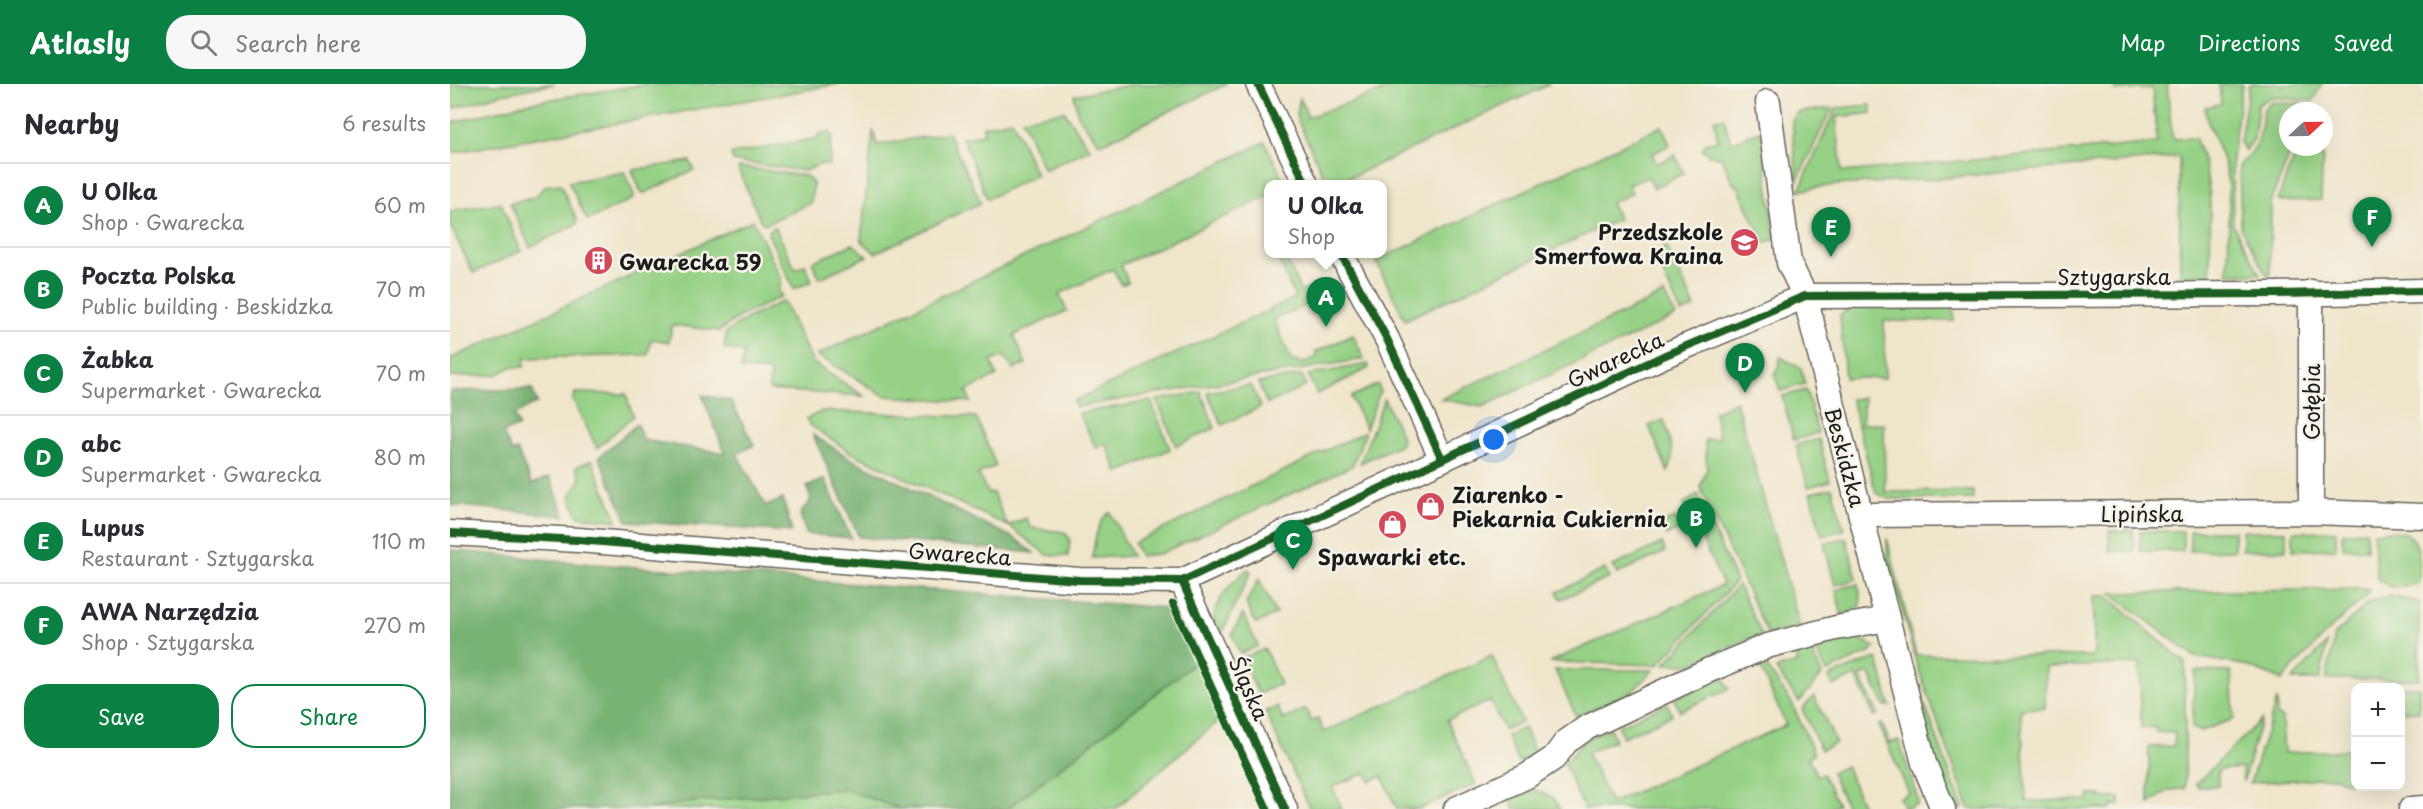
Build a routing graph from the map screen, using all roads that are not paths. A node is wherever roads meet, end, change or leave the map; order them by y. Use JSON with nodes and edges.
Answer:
{"nodes":[{"id":1,"x":1258,"y":84,"type":"edge"},
{"id":2,"x":1768,"y":102,"type":"dead end"},
{"id":3,"x":1304,"y":180,"type":"edge"},
{"id":4,"x":1343,"y":258,"type":"edge"},
{"id":5,"x":2423,"y":291,"type":"edge"},
{"id":6,"x":2311,"y":292,"type":"junction"},
{"id":7,"x":1804,"y":296,"type":"junction"},
{"id":8,"x":1442,"y":459,"type":"junction"},
{"id":9,"x":2311,"y":512,"type":"junction"},
{"id":10,"x":1861,"y":514,"type":"junction"},
{"id":11,"x":2423,"y":516,"type":"edge"},
{"id":12,"x":450,"y":533,"type":"edge"},
{"id":13,"x":1182,"y":581,"type":"junction"},
{"id":14,"x":1887,"y":619,"type":"junction"},
{"id":15,"x":2423,"y":808,"type":"edge"},
{"id":16,"x":1285,"y":809,"type":"edge"},
{"id":17,"x":1456,"y":809,"type":"edge"},
{"id":18,"x":1943,"y":809,"type":"edge"},
{"id":19,"x":2411,"y":809,"type":"edge"}],
"edges":[{"from":1,"to":3,"type":"street"},
{"from":2,"to":7,"type":"street","name":"Beskidzka"},
{"from":4,"to":8,"type":"street"},
{"from":5,"to":6,"type":"street","name":"Sztygarska"},
{"from":6,"to":7,"type":"street","name":"Sztygarska"},
{"from":6,"to":9,"type":"street","name":"Gołębia"},
{"from":7,"to":8,"type":"street","name":"Gwarecka"},
{"from":7,"to":10,"type":"street","name":"Beskidzka"},
{"from":8,"to":13,"type":"street","name":"Gwarecka"},
{"from":9,"to":10,"type":"street","name":"Lipińska"},
{"from":9,"to":11,"type":"street","name":"Lipińska"},
{"from":10,"to":14,"type":"street","name":"Beskidzka"},
{"from":12,"to":13,"type":"street","name":"Gwarecka"},
{"from":13,"to":16,"type":"street","name":"Śląska"},
{"from":14,"to":17,"type":"street"},
{"from":14,"to":18,"type":"street","name":"Beskidzka"},
{"from":15,"to":19,"type":"street"}]}
